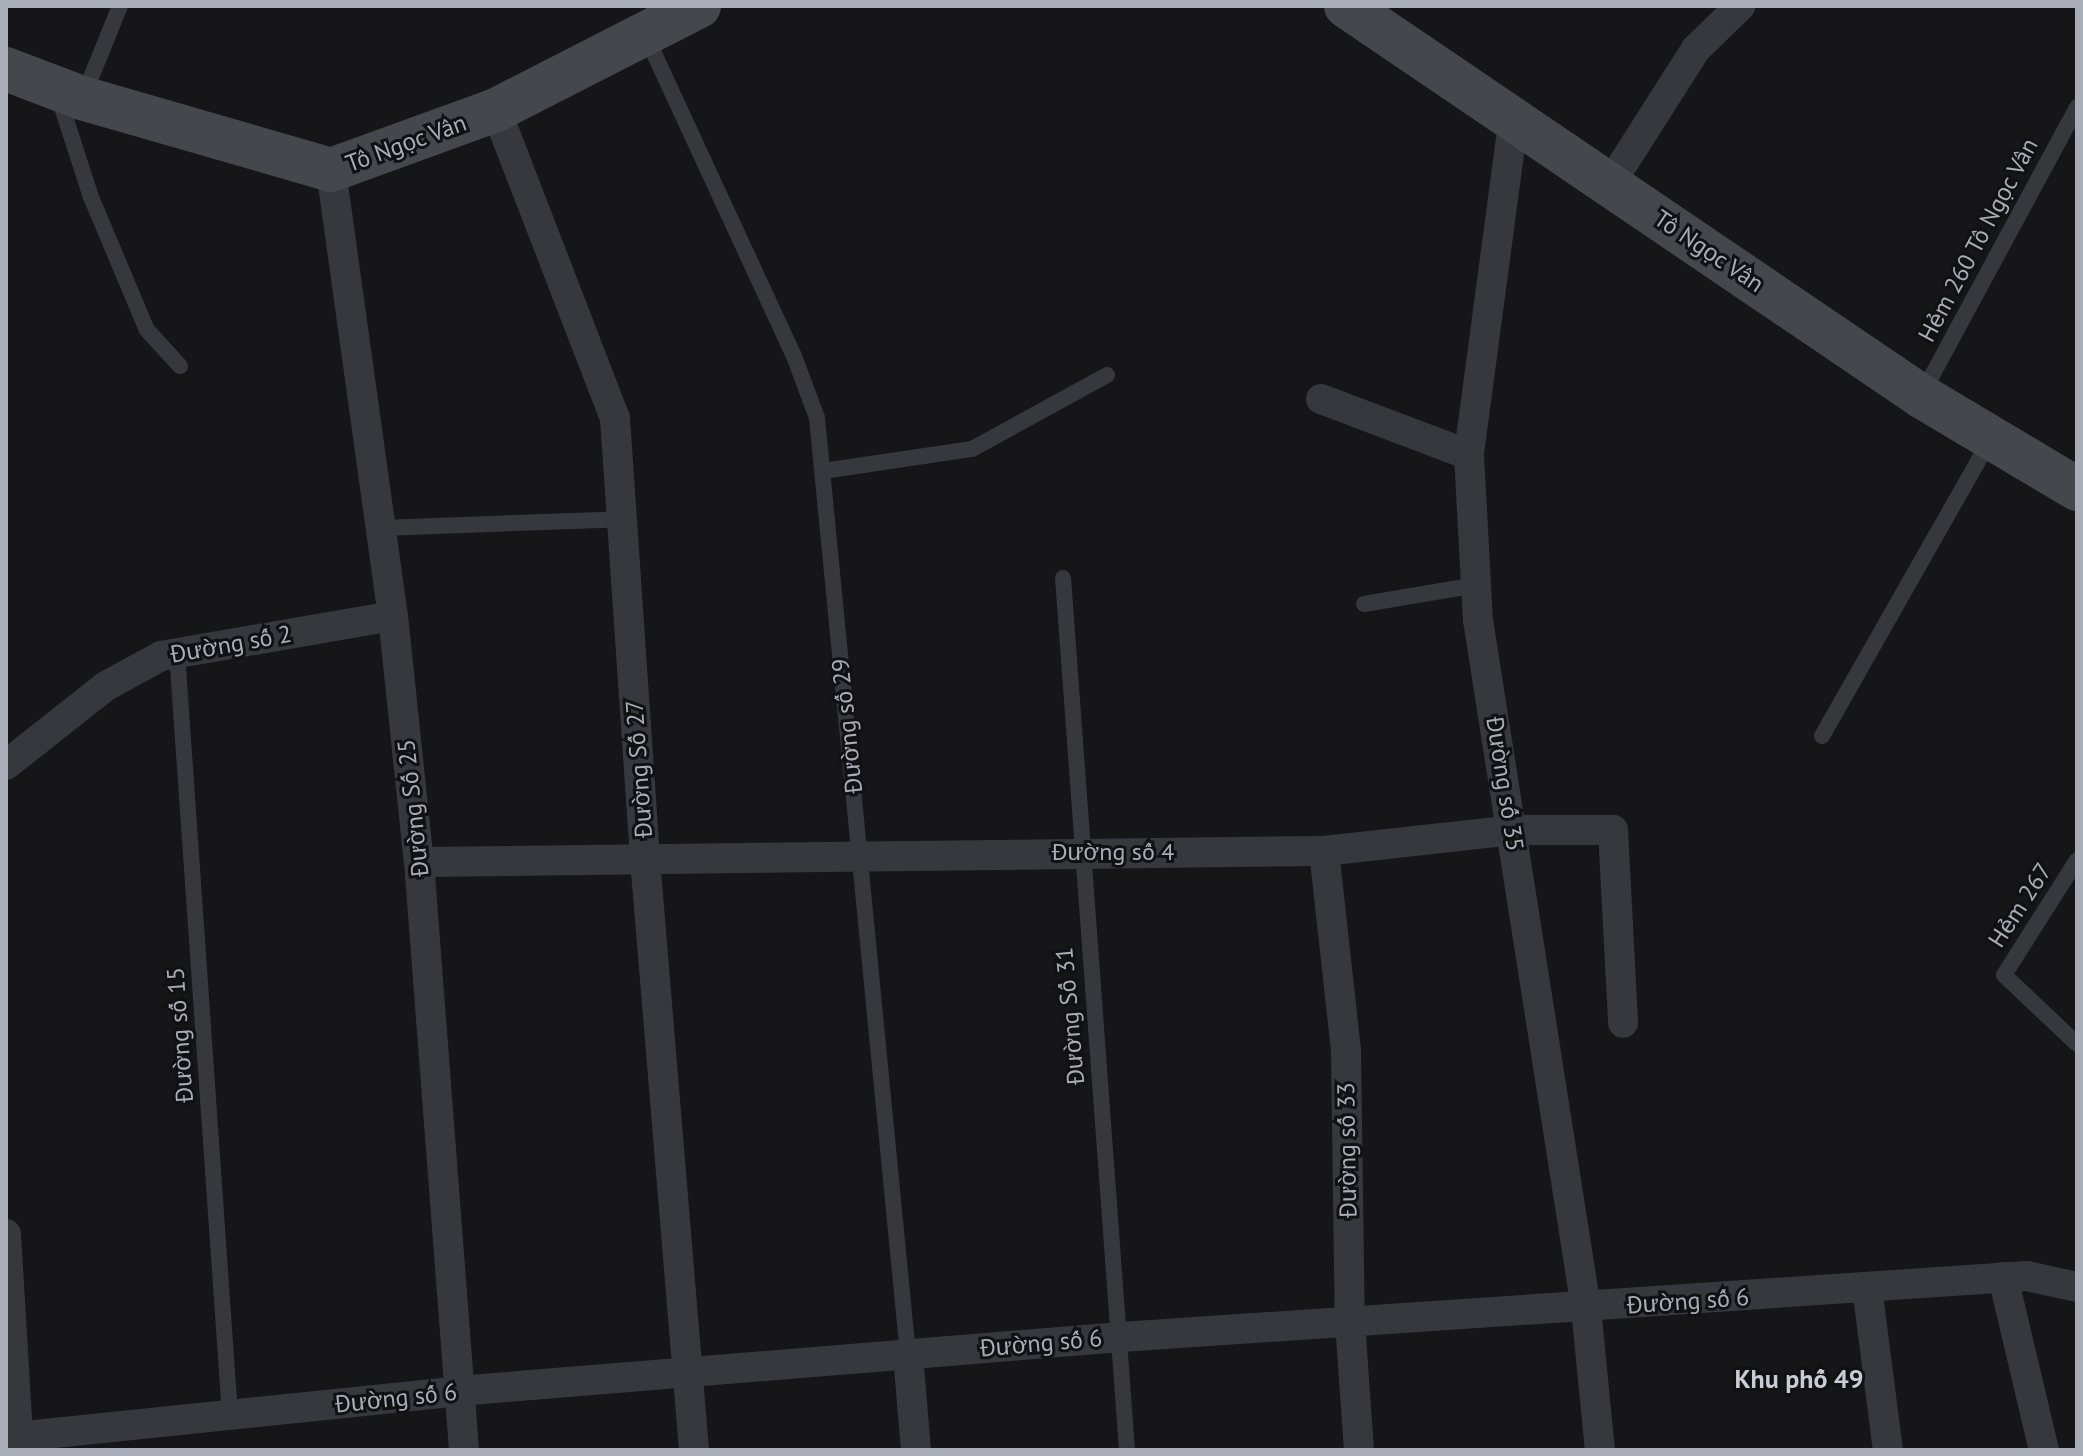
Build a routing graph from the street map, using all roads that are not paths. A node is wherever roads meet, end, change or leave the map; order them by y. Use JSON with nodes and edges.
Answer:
{"nodes":[{"id":1,"x":120,"y":6,"type":"edge"},
{"id":2,"x":699,"y":6,"type":"edge"},
{"id":3,"x":1740,"y":6,"type":"edge"},
{"id":4,"x":1364,"y":10,"type":"edge"},
{"id":5,"x":646,"y":36,"type":"junction"},
{"id":6,"x":6,"y":69,"type":"edge"},
{"id":7,"x":69,"y":94,"type":"junction"},
{"id":8,"x":2077,"y":107,"type":"edge"},
{"id":9,"x":496,"y":110,"type":"junction"},
{"id":10,"x":1514,"y":116,"type":"junction"},
{"id":11,"x":331,"y":170,"type":"junction"},
{"id":12,"x":1610,"y":184,"type":"junction"},
{"id":13,"x":180,"y":366,"type":"dead end"},
{"id":14,"x":1107,"y":375,"type":"dead end"},
{"id":15,"x":1921,"y":396,"type":"junction"},
{"id":16,"x":1321,"y":399,"type":"dead end"},
{"id":17,"x":1991,"y":439,"type":"junction"},
{"id":18,"x":1469,"y":455,"type":"junction"},
{"id":19,"x":823,"y":471,"type":"junction"},
{"id":20,"x":2077,"y":489,"type":"edge"},
{"id":21,"x":622,"y":519,"type":"junction"},
{"id":22,"x":381,"y":528,"type":"junction"},
{"id":23,"x":1063,"y":578,"type":"dead end"},
{"id":24,"x":1476,"y":585,"type":"junction"},
{"id":25,"x":1364,"y":604,"type":"dead end"},
{"id":26,"x":393,"y":616,"type":"junction"},
{"id":27,"x":177,"y":653,"type":"junction"},
{"id":28,"x":1822,"y":736,"type":"dead end"},
{"id":29,"x":6,"y":765,"type":"edge"},
{"id":30,"x":1513,"y":830,"type":"junction"},
{"id":31,"x":1324,"y":851,"type":"junction"},
{"id":32,"x":1080,"y":852,"type":"junction"},
{"id":33,"x":860,"y":855,"type":"junction"},
{"id":34,"x":645,"y":859,"type":"junction"},
{"id":35,"x":2077,"y":860,"type":"edge"},
{"id":36,"x":419,"y":862,"type":"junction"},
{"id":37,"x":1623,"y":1023,"type":"dead end"},
{"id":38,"x":2077,"y":1044,"type":"edge"},
{"id":39,"x":6,"y":1234,"type":"edge"},
{"id":40,"x":2003,"y":1277,"type":"junction"},
{"id":41,"x":1867,"y":1287,"type":"junction"},
{"id":42,"x":2077,"y":1287,"type":"edge"},
{"id":43,"x":1586,"y":1308,"type":"junction"},
{"id":44,"x":1350,"y":1322,"type":"junction"},
{"id":45,"x":1121,"y":1337,"type":"junction"},
{"id":46,"x":908,"y":1355,"type":"junction"},
{"id":47,"x":688,"y":1372,"type":"junction"},
{"id":48,"x":458,"y":1391,"type":"junction"},
{"id":49,"x":230,"y":1415,"type":"junction"},
{"id":50,"x":12,"y":1437,"type":"edge"},
{"id":51,"x":464,"y":1450,"type":"edge"},
{"id":52,"x":694,"y":1450,"type":"edge"},
{"id":53,"x":916,"y":1450,"type":"edge"},
{"id":54,"x":1127,"y":1450,"type":"edge"},
{"id":55,"x":1359,"y":1450,"type":"edge"},
{"id":56,"x":1600,"y":1450,"type":"edge"},
{"id":57,"x":1888,"y":1450,"type":"edge"},
{"id":58,"x":2044,"y":1450,"type":"edge"}],
"edges":[{"from":1,"to":7,"type":"lane"},
{"from":2,"to":5,"type":"main road","name":"Tô Ngọc Vân"},
{"from":3,"to":12,"type":"street"},
{"from":4,"to":10,"type":"main road","name":"Tô Ngọc Vân"},
{"from":5,"to":9,"type":"main road","name":"Tô Ngọc Vân"},
{"from":5,"to":19,"type":"lane","name":"Đường số 29"},
{"from":6,"to":7,"type":"main road","name":"Tô Ngọc Vân"},
{"from":7,"to":11,"type":"main road","name":"Tô Ngọc Vân"},
{"from":7,"to":13,"type":"lane"},
{"from":8,"to":15,"type":"lane","name":"Hẻm 260 Tô Ngọc Vân"},
{"from":9,"to":11,"type":"main road","name":"Tô Ngọc Vân"},
{"from":9,"to":21,"type":"street","name":"Đường Số 27"},
{"from":10,"to":12,"type":"main road","name":"Tô Ngọc Vân"},
{"from":10,"to":18,"type":"street","name":"Đường số 35"},
{"from":11,"to":22,"type":"street","name":"Đường Số 25"},
{"from":12,"to":15,"type":"main road","name":"Tô Ngọc Vân"},
{"from":14,"to":19,"type":"lane"},
{"from":15,"to":17,"type":"main road","name":"Tô Ngọc Vân"},
{"from":16,"to":18,"type":"street"},
{"from":17,"to":20,"type":"main road","name":"Tô Ngọc Vân"},
{"from":17,"to":28,"type":"lane"},
{"from":18,"to":24,"type":"street","name":"Đường số 35"},
{"from":19,"to":33,"type":"lane","name":"Đường số 29"},
{"from":21,"to":22,"type":"lane"},
{"from":21,"to":34,"type":"street","name":"Đường Số 27"},
{"from":22,"to":26,"type":"street","name":"Đường Số 25"},
{"from":23,"to":32,"type":"lane","name":"Đường Số 31"},
{"from":24,"to":25,"type":"lane"},
{"from":24,"to":30,"type":"street","name":"Đường số 35"},
{"from":26,"to":27,"type":"street","name":"Đường số 2"},
{"from":26,"to":36,"type":"street","name":"Đường Số 25"},
{"from":27,"to":29,"type":"street","name":"Đường số 2"},
{"from":27,"to":49,"type":"lane","name":"Đường số 15"},
{"from":30,"to":31,"type":"street","name":"Đường số 4"},
{"from":30,"to":37,"type":"street","name":"Đường số 4"},
{"from":30,"to":43,"type":"street","name":"Đường số 35"},
{"from":31,"to":32,"type":"street","name":"Đường số 4"},
{"from":31,"to":44,"type":"street","name":"Đường số 33"},
{"from":32,"to":33,"type":"street","name":"Đường số 4"},
{"from":32,"to":45,"type":"lane","name":"Đường Số 31"},
{"from":33,"to":34,"type":"street","name":"Đường số 4"},
{"from":33,"to":46,"type":"lane","name":"Đường số 29"},
{"from":34,"to":36,"type":"street","name":"Đường số 4"},
{"from":34,"to":47,"type":"street","name":"Đường Số 27"},
{"from":35,"to":38,"type":"lane","name":"Hẻm 267"},
{"from":36,"to":48,"type":"street","name":"Đường Số 25"},
{"from":39,"to":50,"type":"street"},
{"from":40,"to":41,"type":"street","name":"Đường số 6"},
{"from":40,"to":42,"type":"street","name":"Đường số 6"},
{"from":40,"to":58,"type":"street"},
{"from":41,"to":43,"type":"street","name":"Đường số 6"},
{"from":41,"to":57,"type":"street"},
{"from":43,"to":44,"type":"street","name":"Đường số 6"},
{"from":43,"to":56,"type":"street","name":"Đường số 35"},
{"from":44,"to":45,"type":"street","name":"Đường số 6"},
{"from":44,"to":55,"type":"street","name":"Đường số 33"},
{"from":45,"to":46,"type":"street","name":"Đường số 6"},
{"from":45,"to":54,"type":"lane","name":"Đường Số 31"},
{"from":46,"to":47,"type":"street","name":"Đường số 6"},
{"from":46,"to":53,"type":"street","name":"Đường số 29"},
{"from":47,"to":48,"type":"street","name":"Đường số 6"},
{"from":47,"to":52,"type":"street","name":"Đường Số 27"},
{"from":48,"to":49,"type":"street","name":"Đường số 6"},
{"from":48,"to":51,"type":"street","name":"Đường Số 25"},
{"from":49,"to":50,"type":"street","name":"Đường số 6"}]}
